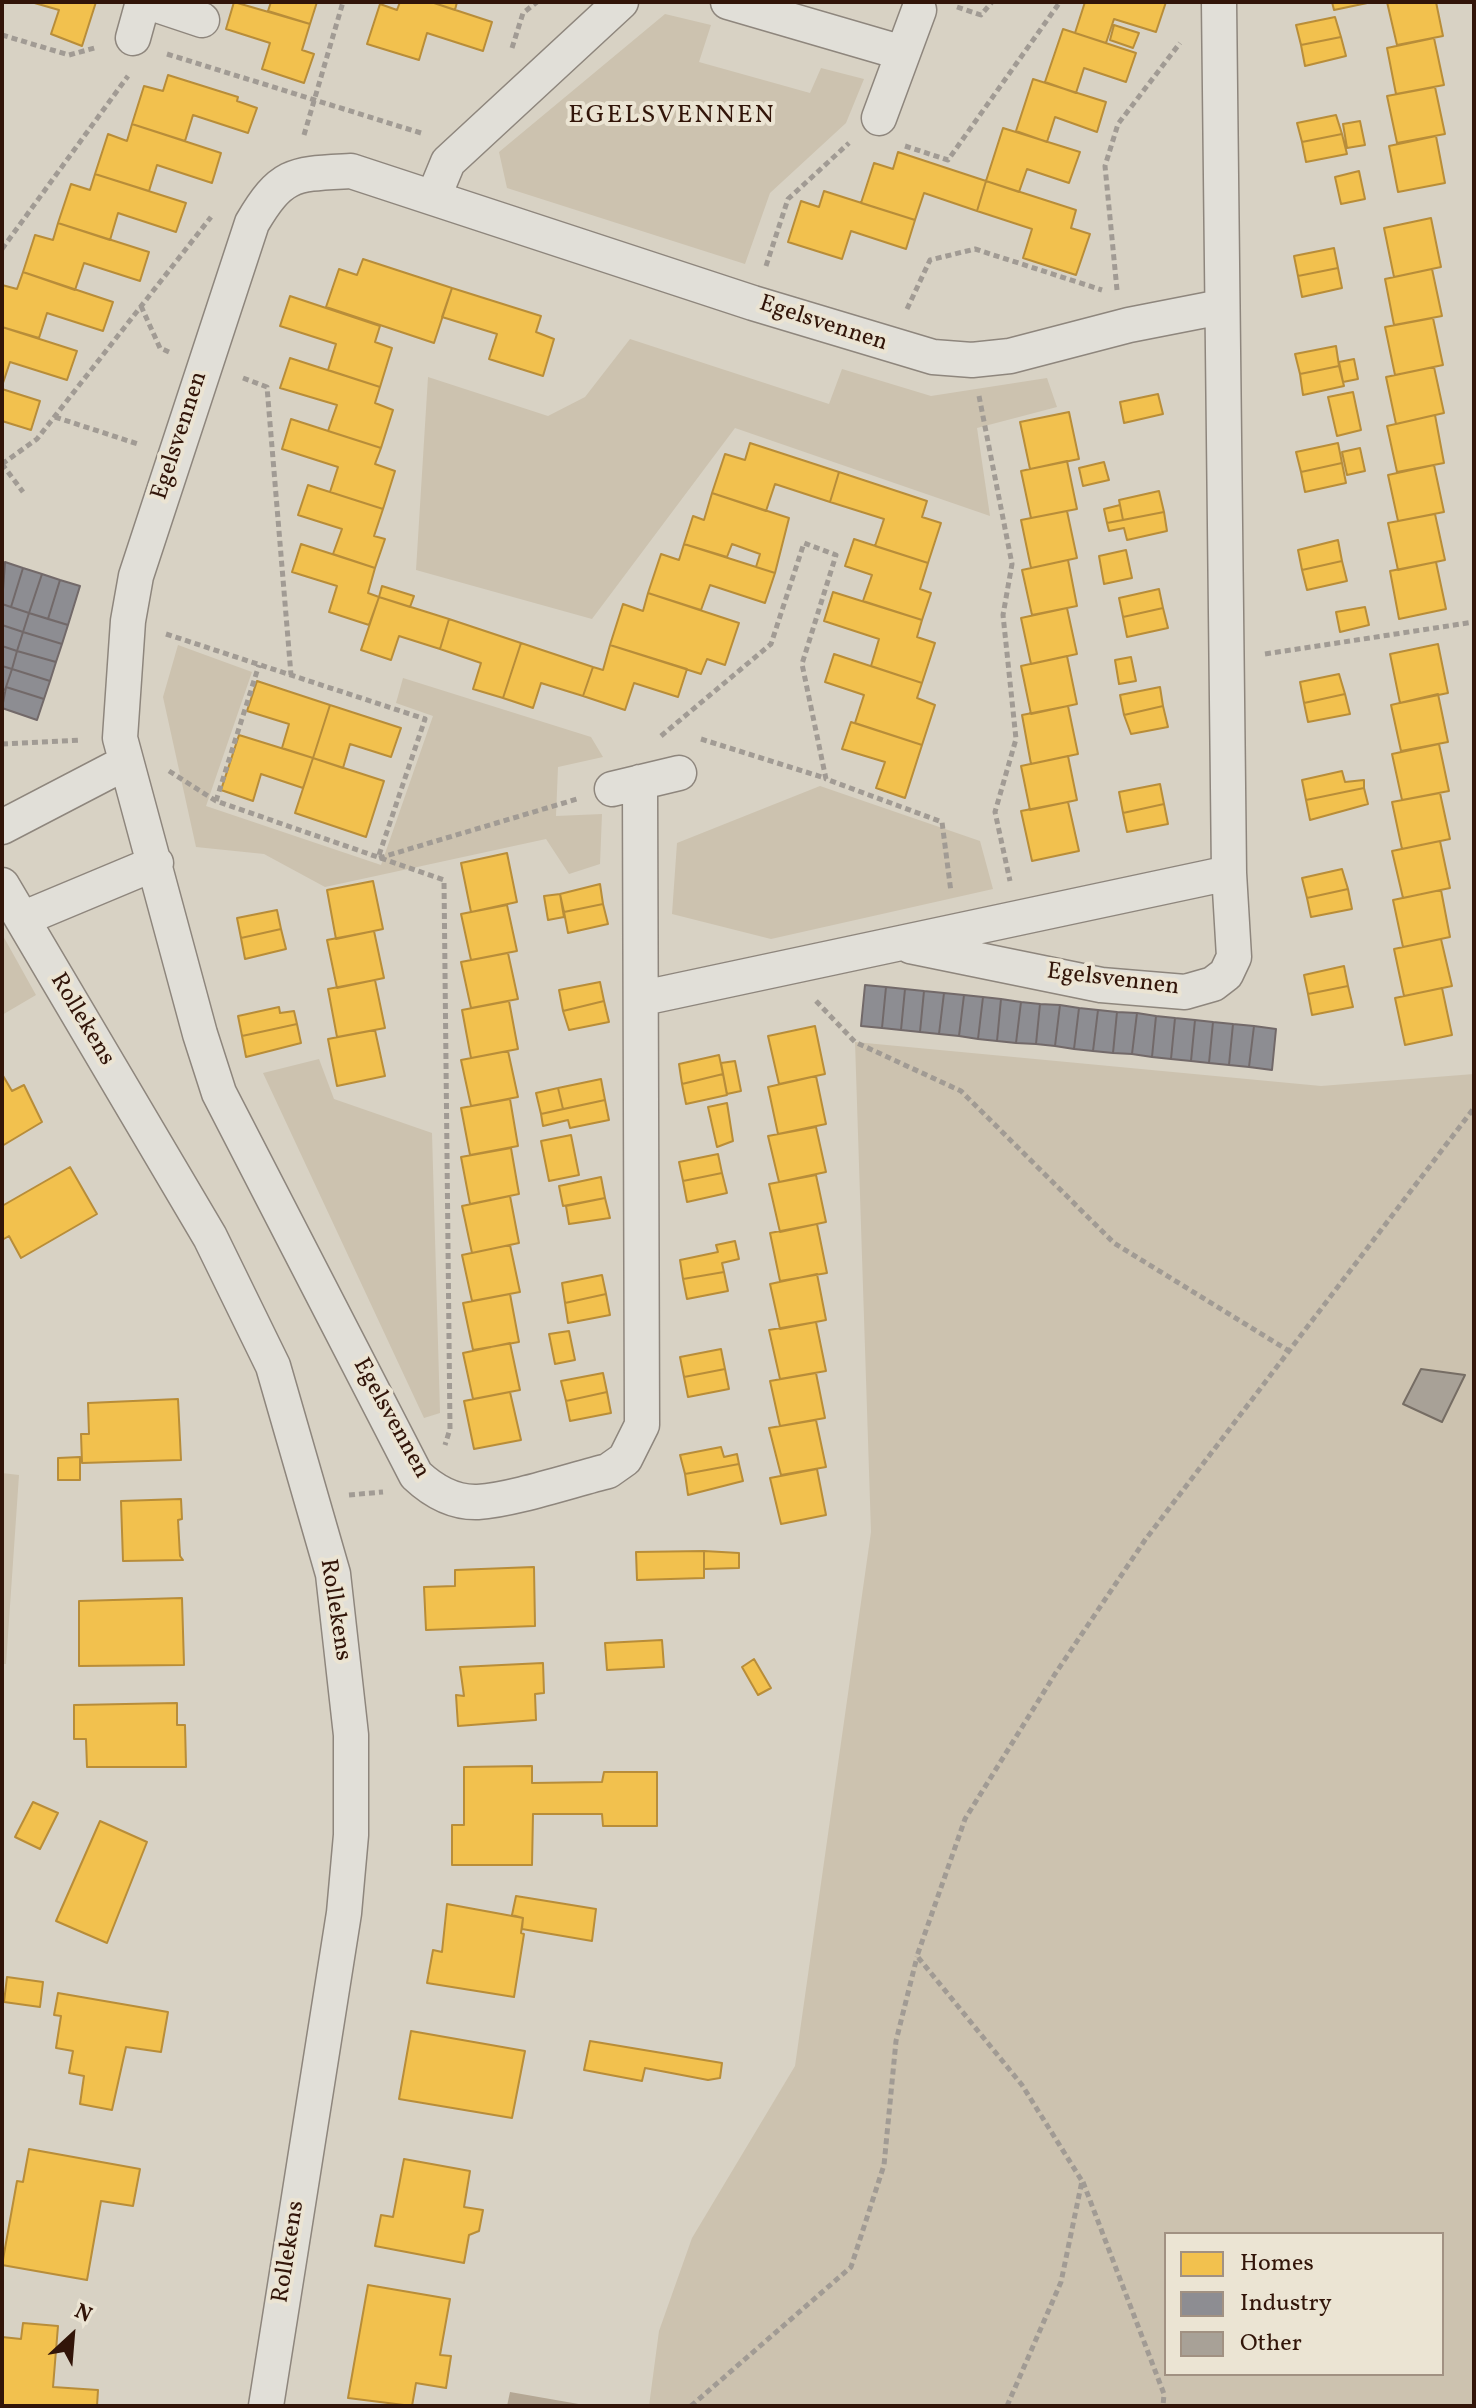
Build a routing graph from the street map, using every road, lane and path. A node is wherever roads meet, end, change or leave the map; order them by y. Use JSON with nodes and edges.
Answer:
{"nodes":[{"id":1,"x":146,"y":2,"type":"edge"},
{"id":2,"x":343,"y":2,"type":"edge"},
{"id":3,"x":621,"y":2,"type":"edge"},
{"id":4,"x":728,"y":2,"type":"edge"},
{"id":5,"x":992,"y":2,"type":"edge"},
{"id":6,"x":1060,"y":2,"type":"edge"},
{"id":7,"x":1219,"y":2,"type":"edge"},
{"id":8,"x":954,"y":6,"type":"dead end"},
{"id":9,"x":919,"y":10,"type":"dead end"},
{"id":10,"x":202,"y":20,"type":"dead end"},
{"id":11,"x":2,"y":35,"type":"edge"},
{"id":12,"x":133,"y":38,"type":"junction"},
{"id":13,"x":1220,"y":45,"type":"junction"},
{"id":14,"x":903,"y":53,"type":"junction"},
{"id":15,"x":313,"y":101,"type":"junction"},
{"id":16,"x":876,"y":126,"type":"junction"},
{"id":17,"x":464,"y":146,"type":"junction"},
{"id":18,"x":293,"y":177,"type":"junction"},
{"id":19,"x":434,"y":196,"type":"junction"},
{"id":20,"x":217,"y":209,"type":"dead end"},
{"id":21,"x":2,"y":249,"type":"edge"},
{"id":22,"x":753,"y":303,"type":"junction"},
{"id":23,"x":141,"y":306,"type":"junction"},
{"id":24,"x":1221,"y":307,"type":"junction"},
{"id":25,"x":895,"y":349,"type":"junction"},
{"id":26,"x":972,"y":360,"type":"junction"},
{"id":27,"x":204,"y":365,"type":"junction"},
{"id":28,"x":55,"y":417,"type":"junction"},
{"id":29,"x":176,"y":456,"type":"junction"},
{"id":30,"x":2,"y":464,"type":"edge"},
{"id":31,"x":23,"y":492,"type":"dead end"},
{"id":32,"x":128,"y":621,"type":"junction"},
{"id":33,"x":1474,"y":622,"type":"edge"},
{"id":34,"x":1228,"y":659,"type":"junction"},
{"id":35,"x":259,"y":665,"type":"junction"},
{"id":36,"x":291,"y":675,"type":"junction"},
{"id":37,"x":669,"y":729,"type":"junction"},
{"id":38,"x":683,"y":734,"type":"dead end"},
{"id":39,"x":698,"y":738,"type":"dead end"},
{"id":40,"x":2,"y":744,"type":"edge"},
{"id":41,"x":123,"y":751,"type":"junction"},
{"id":42,"x":679,"y":773,"type":"dead end"},
{"id":43,"x":826,"y":779,"type":"junction"},
{"id":44,"x":626,"y":785,"type":"junction"},
{"id":45,"x":216,"y":801,"type":"junction"},
{"id":46,"x":2,"y":827,"type":"edge"},
{"id":47,"x":378,"y":858,"type":"junction"},
{"id":48,"x":156,"y":863,"type":"junction"},
{"id":49,"x":1229,"y":873,"type":"junction"},
{"id":50,"x":2,"y":885,"type":"edge"},
{"id":51,"x":1018,"y":916,"type":"junction"},
{"id":52,"x":22,"y":919,"type":"junction"},
{"id":53,"x":956,"y":929,"type":"junction"},
{"id":54,"x":894,"y":942,"type":"junction"},
{"id":55,"x":761,"y":972,"type":"junction"},
{"id":56,"x":643,"y":998,"type":"junction"},
{"id":57,"x":1474,"y":1108,"type":"edge"},
{"id":58,"x":1289,"y":1351,"type":"junction"},
{"id":59,"x":431,"y":1489,"type":"junction"},
{"id":60,"x":311,"y":1498,"type":"junction"},
{"id":61,"x":917,"y":1956,"type":"junction"},
{"id":62,"x":1082,"y":2181,"type":"junction"},
{"id":63,"x":266,"y":2406,"type":"edge"},
{"id":64,"x":691,"y":2406,"type":"edge"},
{"id":65,"x":1007,"y":2406,"type":"edge"},
{"id":66,"x":1163,"y":2406,"type":"edge"}],
"edges":[{"from":1,"to":10,"type":"street"},
{"from":1,"to":12,"type":"street"},
{"from":2,"to":15,"type":"path"},
{"from":3,"to":17,"type":"street"},
{"from":4,"to":14,"type":"street"},
{"from":5,"to":8,"type":"path"},
{"from":6,"to":16,"type":"path"},
{"from":7,"to":13,"type":"street","name":"Egelsvennen"},
{"from":9,"to":14,"type":"street"},
{"from":11,"to":12,"type":"path"},
{"from":12,"to":15,"type":"path"},
{"from":12,"to":21,"type":"path"},
{"from":13,"to":24,"type":"street","name":"Egelsvennen"},
{"from":13,"to":25,"type":"path"},
{"from":14,"to":16,"type":"street"},
{"from":15,"to":17,"type":"path"},
{"from":15,"to":18,"type":"path"},
{"from":16,"to":22,"type":"path"},
{"from":17,"to":19,"type":"street"},
{"from":18,"to":19,"type":"street","name":"Egelsvennen"},
{"from":18,"to":27,"type":"street","name":"Egelsvennen"},
{"from":19,"to":22,"type":"street","name":"Egelsvennen"},
{"from":20,"to":23,"type":"path"},
{"from":22,"to":25,"type":"street","name":"Egelsvennen"},
{"from":23,"to":27,"type":"path"},
{"from":23,"to":28,"type":"path"},
{"from":24,"to":26,"type":"street","name":"Egelsvennen"},
{"from":24,"to":34,"type":"street","name":"Egelsvennen"},
{"from":25,"to":26,"type":"street","name":"Egelsvennen"},
{"from":26,"to":51,"type":"path"},
{"from":27,"to":29,"type":"street","name":"Egelsvennen"},
{"from":27,"to":36,"type":"path"},
{"from":28,"to":29,"type":"path"},
{"from":28,"to":30,"type":"path"},
{"from":29,"to":32,"type":"street","name":"Egelsvennen"},
{"from":30,"to":31,"type":"path"},
{"from":32,"to":35,"type":"path"},
{"from":32,"to":41,"type":"street","name":"Egelsvennen"},
{"from":33,"to":34,"type":"path"},
{"from":34,"to":49,"type":"street","name":"Egelsvennen"},
{"from":35,"to":36,"type":"path"},
{"from":35,"to":45,"type":"path"},
{"from":36,"to":47,"type":"path"},
{"from":37,"to":38,"type":"path"},
{"from":37,"to":43,"type":"path"},
{"from":37,"to":44,"type":"path"},
{"from":39,"to":43,"type":"path"},
{"from":40,"to":41,"type":"path"},
{"from":41,"to":45,"type":"path"},
{"from":41,"to":46,"type":"street"},
{"from":41,"to":48,"type":"street","name":"Egelsvennen"},
{"from":42,"to":44,"type":"street"},
{"from":43,"to":53,"type":"path"},
{"from":44,"to":47,"type":"path"},
{"from":44,"to":56,"type":"street","name":"Egelsvennen"},
{"from":45,"to":47,"type":"path"},
{"from":47,"to":59,"type":"path"},
{"from":48,"to":52,"type":"street"},
{"from":48,"to":59,"type":"street","name":"Egelsvennen"},
{"from":49,"to":51,"type":"street","name":"Egelsvennen"},
{"from":49,"to":54,"type":"street","name":"Egelsvennen"},
{"from":50,"to":52,"type":"street","name":"Rollekens"},
{"from":51,"to":53,"type":"street","name":"Egelsvennen"},
{"from":52,"to":60,"type":"street","name":"Rollekens"},
{"from":53,"to":54,"type":"street","name":"Egelsvennen"},
{"from":54,"to":55,"type":"street","name":"Egelsvennen"},
{"from":55,"to":56,"type":"street","name":"Egelsvennen"},
{"from":55,"to":58,"type":"path"},
{"from":56,"to":59,"type":"street","name":"Egelsvennen"},
{"from":57,"to":58,"type":"path"},
{"from":58,"to":61,"type":"path"},
{"from":59,"to":60,"type":"path"},
{"from":60,"to":63,"type":"street","name":"Rollekens"},
{"from":61,"to":62,"type":"path"},
{"from":61,"to":64,"type":"path"},
{"from":62,"to":65,"type":"path"},
{"from":62,"to":66,"type":"path"}]}
